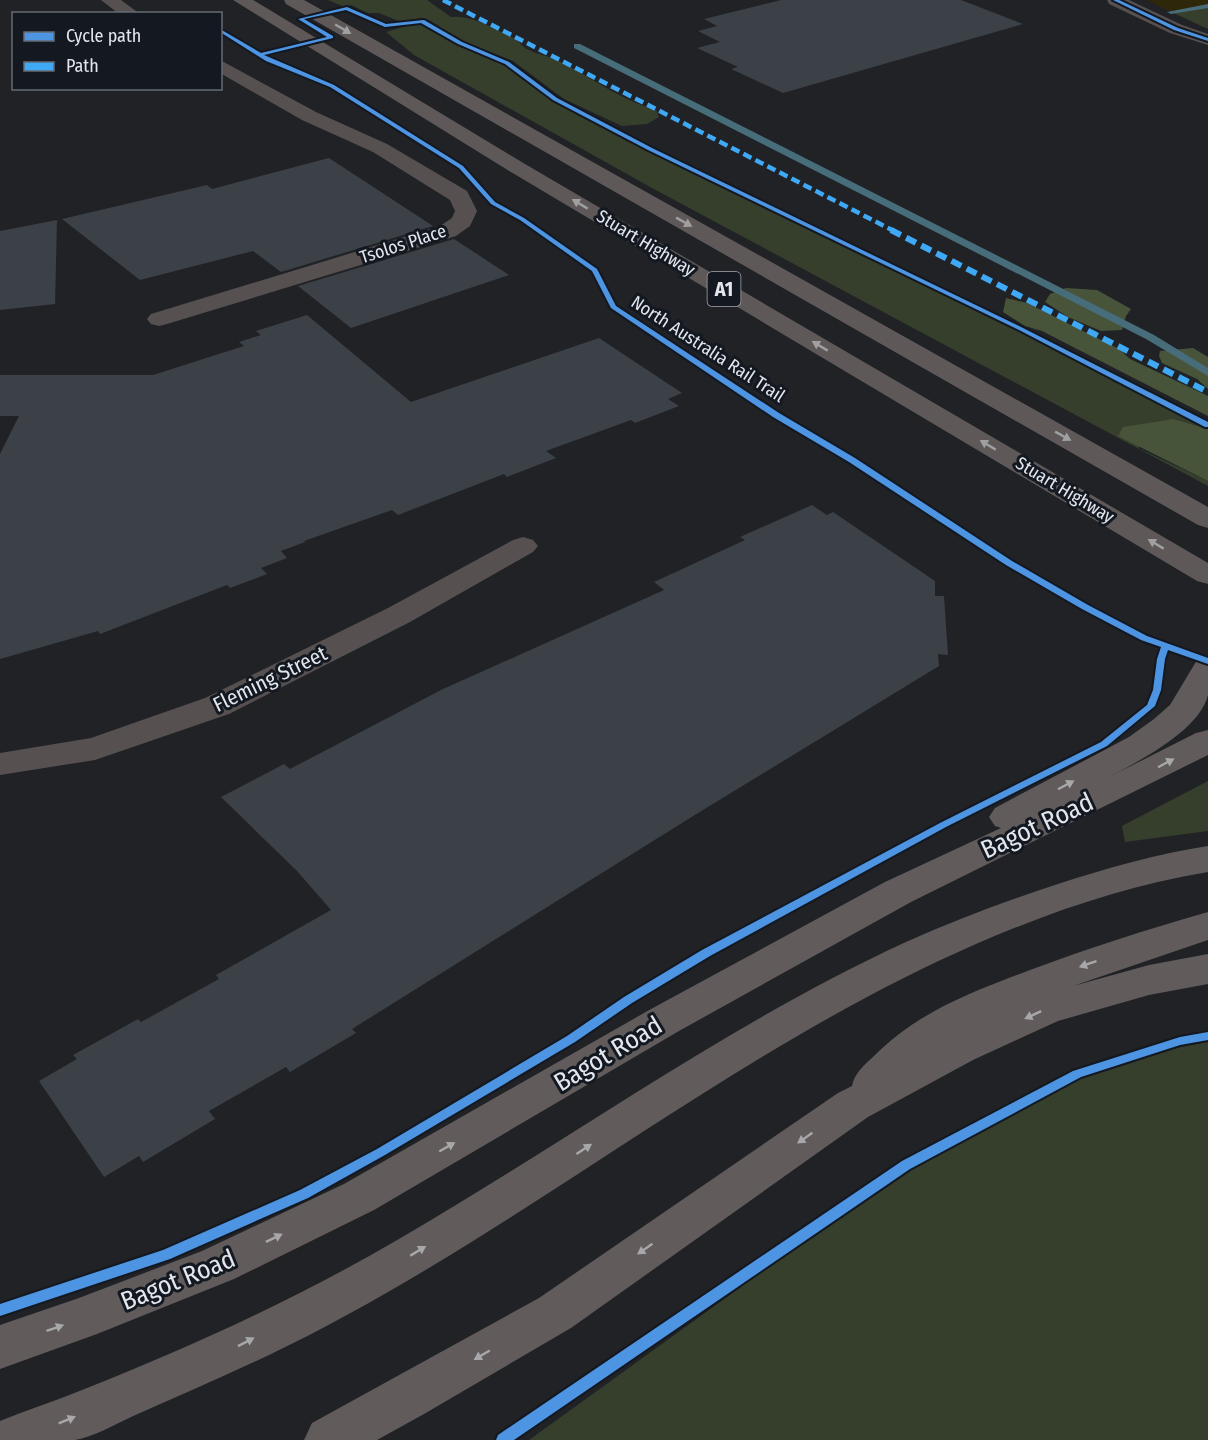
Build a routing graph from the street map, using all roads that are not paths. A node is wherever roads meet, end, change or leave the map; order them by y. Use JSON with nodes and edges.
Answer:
{"nodes":[{"id":1,"x":109,"y":0,"type":"edge"},
{"id":2,"x":241,"y":0,"type":"edge"},
{"id":3,"x":292,"y":0,"type":"edge"},
{"id":4,"x":1115,"y":0,"type":"edge"},
{"id":5,"x":129,"y":12,"type":"edge"},
{"id":6,"x":1208,"y":40,"type":"edge"},
{"id":7,"x":222,"y":66,"type":"edge"},
{"id":8,"x":159,"y":319,"type":"dead end"},
{"id":9,"x":1207,"y":518,"type":"edge"},
{"id":10,"x":523,"y":546,"type":"dead end"},
{"id":11,"x":1207,"y":575,"type":"edge"},
{"id":12,"x":1208,"y":668,"type":"edge"},
{"id":13,"x":1208,"y":741,"type":"edge"},
{"id":14,"x":0,"y":764,"type":"edge"},
{"id":15,"x":1208,"y":859,"type":"edge"},
{"id":16,"x":1208,"y":926,"type":"edge"},
{"id":17,"x":1208,"y":969,"type":"edge"},
{"id":18,"x":618,"y":1048,"type":"junction"},
{"id":19,"x":853,"y":1105,"type":"junction"},
{"id":20,"x":0,"y":1347,"type":"edge"},
{"id":21,"x":12,"y":1440,"type":"edge"},
{"id":22,"x":328,"y":1440,"type":"edge"}],
"edges":[{"from":1,"to":5,"type":"street"},
{"from":11,"to":2,"type":"highway","name":"Stuart Highway","number":"A1","one_way":true},
{"from":3,"to":9,"type":"highway","name":"Stuart Highway","number":"A1","one_way":true},
{"from":4,"to":6,"type":"street"},
{"from":7,"to":8,"type":"street","name":"Tsolos Place"},
{"from":10,"to":14,"type":"street","name":"Fleming Street"},
{"from":18,"to":12,"type":"main road","one_way":true},
{"from":18,"to":13,"type":"main road","name":"Bagot Road","one_way":true},
{"from":21,"to":15,"type":"main road","one_way":true},
{"from":16,"to":19,"type":"main road","one_way":true},
{"from":17,"to":19,"type":"main road","one_way":true},
{"from":20,"to":18,"type":"main road","name":"Bagot Road","one_way":true},
{"from":19,"to":22,"type":"main road","one_way":true}]}
